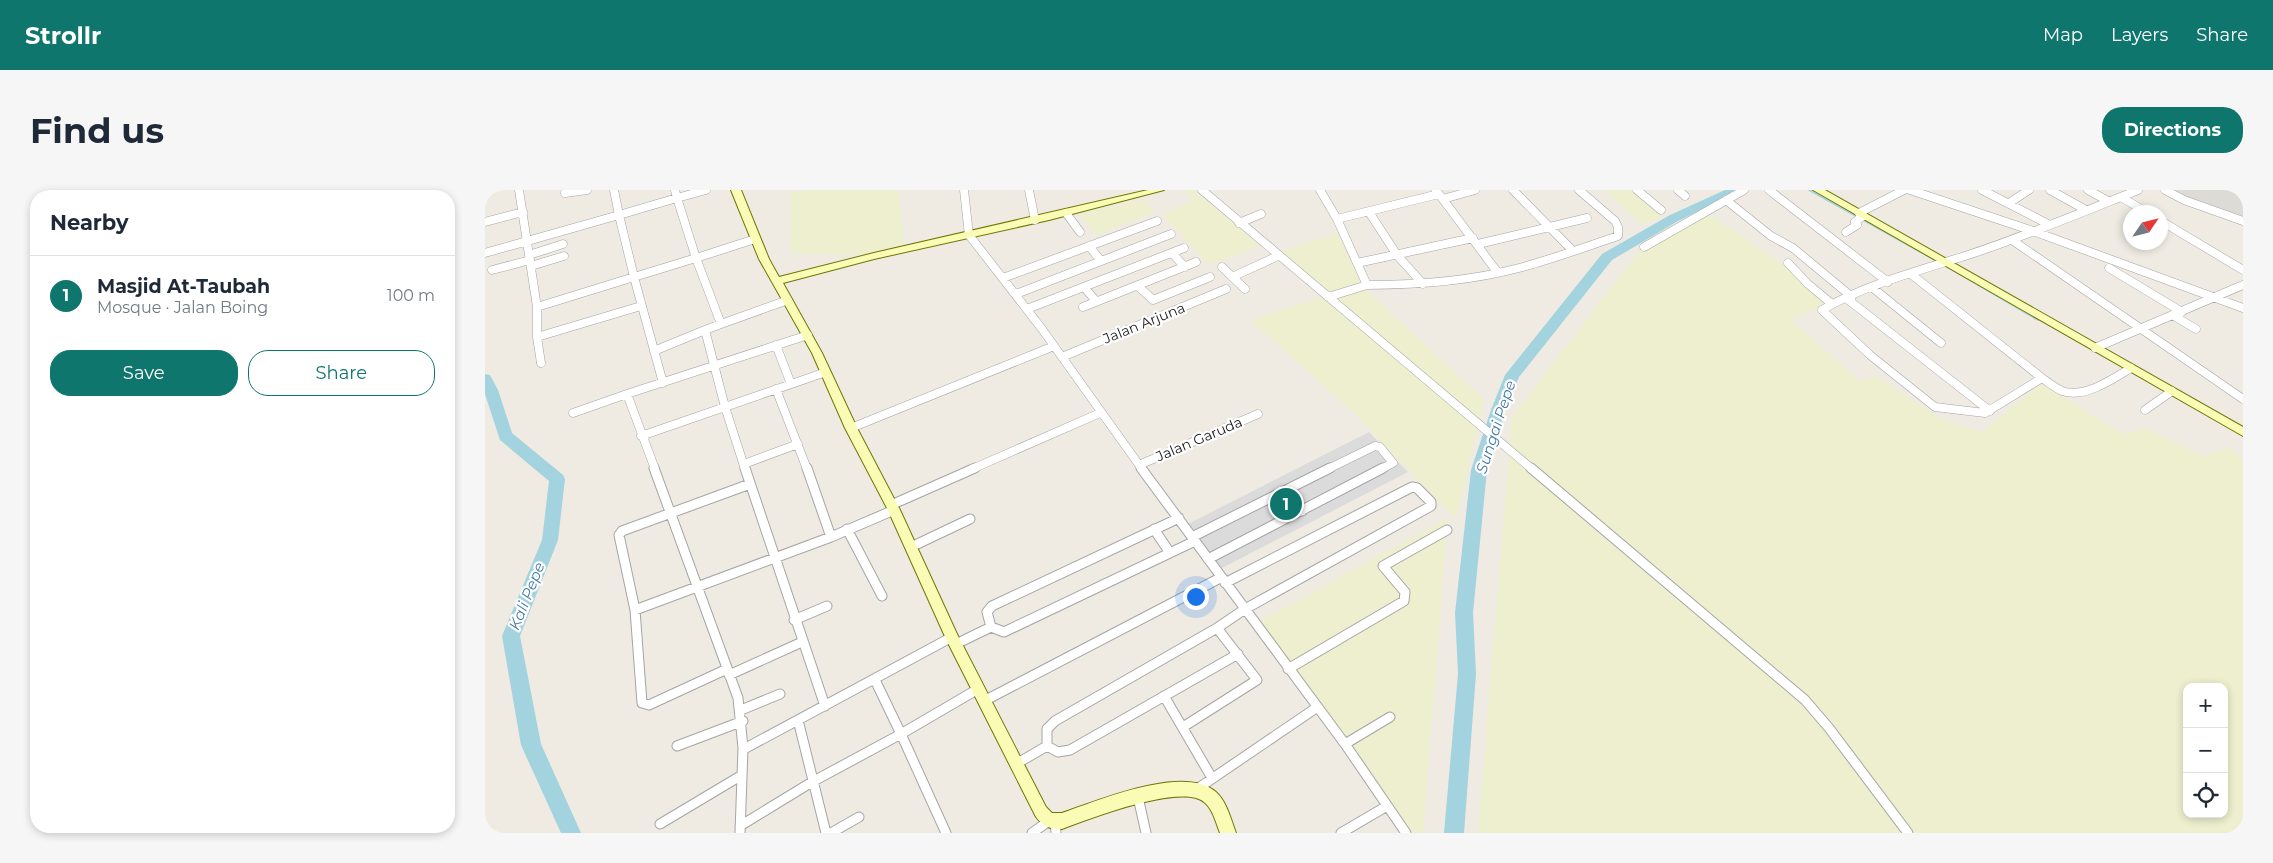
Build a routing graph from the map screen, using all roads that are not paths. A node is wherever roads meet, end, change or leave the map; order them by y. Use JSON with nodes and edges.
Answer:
{"nodes":[{"id":1,"x":519,"y":190,"type":"edge"},
{"id":2,"x":587,"y":190,"type":"edge"},
{"id":3,"x":613,"y":190,"type":"edge"},
{"id":4,"x":675,"y":190,"type":"edge"},
{"id":5,"x":706,"y":190,"type":"edge"},
{"id":6,"x":735,"y":190,"type":"edge"},
{"id":7,"x":964,"y":190,"type":"edge"},
{"id":8,"x":1029,"y":190,"type":"edge"},
{"id":9,"x":1159,"y":190,"type":"edge"},
{"id":10,"x":1202,"y":190,"type":"edge"},
{"id":11,"x":1320,"y":190,"type":"edge"},
{"id":12,"x":1475,"y":190,"type":"edge"},
{"id":13,"x":1513,"y":190,"type":"edge"},
{"id":14,"x":1579,"y":190,"type":"edge"},
{"id":15,"x":1637,"y":190,"type":"edge"},
{"id":16,"x":1678,"y":190,"type":"edge"},
{"id":17,"x":1745,"y":190,"type":"edge"},
{"id":18,"x":1769,"y":190,"type":"edge"},
{"id":19,"x":1818,"y":190,"type":"edge"},
{"id":20,"x":1904,"y":190,"type":"edge"},
{"id":21,"x":1909,"y":190,"type":"edge"},
{"id":22,"x":1985,"y":190,"type":"edge"},
{"id":23,"x":2029,"y":190,"type":"edge"},
{"id":24,"x":2050,"y":190,"type":"edge"},
{"id":25,"x":2088,"y":190,"type":"edge"},
{"id":26,"x":2138,"y":190,"type":"edge"},
{"id":27,"x":2165,"y":190,"type":"edge"},
{"id":28,"x":565,"y":193,"type":"dead end"},
{"id":29,"x":1439,"y":194,"type":"edge"},
{"id":30,"x":1685,"y":196,"type":"dead end"},
{"id":31,"x":2121,"y":197,"type":"junction"},
{"id":32,"x":677,"y":198,"type":"junction"},
{"id":33,"x":1726,"y":200,"type":"junction"},
{"id":34,"x":2108,"y":201,"type":"junction"},
{"id":35,"x":2009,"y":203,"type":"junction"},
{"id":36,"x":2134,"y":205,"type":"edge"},
{"id":37,"x":1661,"y":210,"type":"dead end"},
{"id":38,"x":2086,"y":210,"type":"junction"},
{"id":39,"x":523,"y":212,"type":"junction"},
{"id":40,"x":1369,"y":212,"type":"junction"},
{"id":41,"x":1065,"y":214,"type":"junction"},
{"id":42,"x":1261,"y":214,"type":"dead end"},
{"id":43,"x":619,"y":215,"type":"junction"},
{"id":44,"x":1860,"y":217,"type":"junction"},
{"id":45,"x":1587,"y":218,"type":"dead end"},
{"id":46,"x":1337,"y":219,"type":"junction"},
{"id":47,"x":1035,"y":220,"type":"junction"},
{"id":48,"x":2243,"y":220,"type":"edge"},
{"id":49,"x":1157,"y":221,"type":"dead end"},
{"id":50,"x":485,"y":222,"type":"edge"},
{"id":51,"x":1239,"y":223,"type":"junction"},
{"id":52,"x":2050,"y":225,"type":"junction"},
{"id":53,"x":2168,"y":225,"type":"edge"},
{"id":54,"x":1551,"y":228,"type":"junction"},
{"id":55,"x":2033,"y":231,"type":"junction"},
{"id":56,"x":1080,"y":232,"type":"dead end"},
{"id":57,"x":1846,"y":232,"type":"dead end"},
{"id":58,"x":1171,"y":234,"type":"dead end"},
{"id":59,"x":969,"y":235,"type":"junction"},
{"id":60,"x":755,"y":239,"type":"junction"},
{"id":61,"x":527,"y":240,"type":"junction"},
{"id":62,"x":2012,"y":240,"type":"junction"},
{"id":63,"x":1475,"y":241,"type":"junction"},
{"id":64,"x":563,"y":244,"type":"dead end"},
{"id":65,"x":1089,"y":246,"type":"junction"},
{"id":66,"x":1644,"y":247,"type":"dead end"},
{"id":67,"x":1185,"y":248,"type":"dead end"},
{"id":68,"x":1573,"y":251,"type":"junction"},
{"id":69,"x":485,"y":253,"type":"edge"},
{"id":70,"x":1172,"y":253,"type":"junction"},
{"id":71,"x":1397,"y":255,"type":"junction"},
{"id":72,"x":564,"y":256,"type":"dead end"},
{"id":73,"x":1278,"y":256,"type":"junction"},
{"id":74,"x":696,"y":258,"type":"junction"},
{"id":75,"x":530,"y":260,"type":"junction"},
{"id":76,"x":1101,"y":261,"type":"junction"},
{"id":77,"x":1197,"y":262,"type":"dead end"},
{"id":78,"x":1944,"y":262,"type":"junction"},
{"id":79,"x":1788,"y":263,"type":"dead end"},
{"id":80,"x":1357,"y":264,"type":"junction"},
{"id":81,"x":1185,"y":267,"type":"junction"},
{"id":82,"x":1222,"y":267,"type":"dead end"},
{"id":83,"x":2109,"y":268,"type":"dead end"},
{"id":84,"x":492,"y":270,"type":"dead end"},
{"id":85,"x":2243,"y":270,"type":"edge"},
{"id":86,"x":1498,"y":272,"type":"junction"},
{"id":87,"x":1911,"y":274,"type":"junction"},
{"id":88,"x":634,"y":276,"type":"junction"},
{"id":89,"x":1210,"y":277,"type":"dead end"},
{"id":90,"x":1232,"y":277,"type":"junction"},
{"id":91,"x":1003,"y":278,"type":"junction"},
{"id":92,"x":777,"y":281,"type":"junction"},
{"id":93,"x":1888,"y":282,"type":"junction"},
{"id":94,"x":1423,"y":284,"type":"junction"},
{"id":95,"x":1367,"y":285,"type":"junction"},
{"id":96,"x":2243,"y":285,"type":"edge"},
{"id":97,"x":1138,"y":286,"type":"junction"},
{"id":98,"x":1084,"y":287,"type":"junction"},
{"id":99,"x":1245,"y":288,"type":"dead end"},
{"id":100,"x":1226,"y":289,"type":"dead end"},
{"id":101,"x":1874,"y":289,"type":"junction"},
{"id":102,"x":1016,"y":294,"type":"junction"},
{"id":103,"x":1328,"y":297,"type":"junction"},
{"id":104,"x":1849,"y":297,"type":"junction"},
{"id":105,"x":2215,"y":297,"type":"junction"},
{"id":106,"x":788,"y":300,"type":"junction"},
{"id":107,"x":1096,"y":301,"type":"junction"},
{"id":108,"x":1832,"y":304,"type":"junction"},
{"id":109,"x":641,"y":306,"type":"junction"},
{"id":110,"x":1083,"y":306,"type":"dead end"},
{"id":111,"x":537,"y":307,"type":"junction"},
{"id":112,"x":2243,"y":308,"type":"edge"},
{"id":113,"x":1027,"y":309,"type":"junction"},
{"id":114,"x":2178,"y":314,"type":"junction"},
{"id":115,"x":721,"y":324,"type":"junction"},
{"id":116,"x":2139,"y":328,"type":"junction"},
{"id":117,"x":2196,"y":329,"type":"dead end"},
{"id":118,"x":705,"y":330,"type":"junction"},
{"id":119,"x":808,"y":335,"type":"junction"},
{"id":120,"x":537,"y":337,"type":"junction"},
{"id":121,"x":1941,"y":343,"type":"dead end"},
{"id":122,"x":776,"y":345,"type":"junction"},
{"id":123,"x":1054,"y":346,"type":"junction"},
{"id":124,"x":2095,"y":348,"type":"junction"},
{"id":125,"x":653,"y":351,"type":"junction"},
{"id":126,"x":1062,"y":357,"type":"junction"},
{"id":127,"x":541,"y":363,"type":"dead end"},
{"id":128,"x":715,"y":365,"type":"junction"},
{"id":129,"x":2131,"y":368,"type":"junction"},
{"id":130,"x":826,"y":372,"type":"junction"},
{"id":131,"x":2042,"y":378,"type":"junction"},
{"id":132,"x":663,"y":383,"type":"junction"},
{"id":133,"x":791,"y":384,"type":"junction"},
{"id":134,"x":776,"y":389,"type":"junction"},
{"id":135,"x":2172,"y":391,"type":"junction"},
{"id":136,"x":627,"y":394,"type":"junction"},
{"id":137,"x":2243,"y":399,"type":"edge"},
{"id":138,"x":725,"y":407,"type":"junction"},
{"id":139,"x":2145,"y":410,"type":"dead end"},
{"id":140,"x":1990,"y":411,"type":"junction"},
{"id":141,"x":573,"y":413,"type":"dead end"},
{"id":142,"x":1100,"y":413,"type":"junction"},
{"id":143,"x":1258,"y":414,"type":"dead end"},
{"id":144,"x":851,"y":428,"type":"junction"},
{"id":145,"x":1481,"y":428,"type":"joint"},
{"id":146,"x":2243,"y":432,"type":"edge"},
{"id":147,"x":641,"y":436,"type":"junction"},
{"id":148,"x":798,"y":444,"type":"junction"},
{"id":149,"x":744,"y":464,"type":"junction"},
{"id":150,"x":1139,"y":465,"type":"junction"},
{"id":151,"x":750,"y":484,"type":"junction"},
{"id":152,"x":1285,"y":491,"type":"junction"},
{"id":153,"x":892,"y":508,"type":"junction"},
{"id":154,"x":669,"y":512,"type":"junction"},
{"id":155,"x":1302,"y":512,"type":"junction"},
{"id":156,"x":1179,"y":518,"type":"junction"},
{"id":157,"x":970,"y":519,"type":"dead end"},
{"id":158,"x":847,"y":529,"type":"junction"},
{"id":159,"x":1154,"y":529,"type":"junction"},
{"id":160,"x":1447,"y":530,"type":"dead end"},
{"id":161,"x":831,"y":536,"type":"junction"},
{"id":162,"x":1194,"y":539,"type":"junction"},
{"id":163,"x":911,"y":547,"type":"junction"},
{"id":164,"x":1170,"y":553,"type":"junction"},
{"id":165,"x":774,"y":557,"type":"junction"},
{"id":166,"x":1208,"y":559,"type":"junction"},
{"id":167,"x":1223,"y":581,"type":"junction"},
{"id":168,"x":697,"y":586,"type":"junction"},
{"id":169,"x":882,"y":596,"type":"dead end"},
{"id":170,"x":827,"y":606,"type":"dead end"},
{"id":171,"x":1245,"y":609,"type":"junction"},
{"id":172,"x":635,"y":610,"type":"junction"},
{"id":173,"x":794,"y":620,"type":"junction"},
{"id":174,"x":991,"y":627,"type":"junction"},
{"id":175,"x":1217,"y":628,"type":"junction"},
{"id":176,"x":954,"y":640,"type":"junction"},
{"id":177,"x":802,"y":642,"type":"junction"},
{"id":178,"x":1238,"y":654,"type":"junction"},
{"id":179,"x":1288,"y":668,"type":"junction"},
{"id":180,"x":728,"y":672,"type":"junction"},
{"id":181,"x":875,"y":680,"type":"junction"},
{"id":182,"x":780,"y":694,"type":"dead end"},
{"id":183,"x":981,"y":695,"type":"junction"},
{"id":184,"x":1164,"y":696,"type":"junction"},
{"id":185,"x":825,"y":706,"type":"junction"},
{"id":186,"x":1317,"y":708,"type":"junction"},
{"id":187,"x":742,"y":715,"type":"junction"},
{"id":188,"x":1390,"y":717,"type":"dead end"},
{"id":189,"x":798,"y":720,"type":"junction"},
{"id":190,"x":1183,"y":727,"type":"junction"},
{"id":191,"x":901,"y":734,"type":"junction"},
{"id":192,"x":1345,"y":744,"type":"junction"},
{"id":193,"x":677,"y":746,"type":"dead end"},
{"id":194,"x":1047,"y":746,"type":"junction"},
{"id":195,"x":744,"y":749,"type":"junction"},
{"id":196,"x":1016,"y":764,"type":"junction"},
{"id":197,"x":742,"y":775,"type":"junction"},
{"id":198,"x":1212,"y":778,"type":"junction"},
{"id":199,"x":812,"y":782,"type":"junction"},
{"id":200,"x":1197,"y":789,"type":"junction"},
{"id":201,"x":1138,"y":797,"type":"junction"},
{"id":202,"x":1387,"y":806,"type":"junction"},
{"id":203,"x":859,"y":817,"type":"dead end"},
{"id":204,"x":660,"y":824,"type":"dead end"},
{"id":205,"x":1053,"y":825,"type":"edge"},
{"id":206,"x":740,"y":829,"type":"edge"},
{"id":207,"x":826,"y":833,"type":"edge"},
{"id":208,"x":831,"y":833,"type":"edge"},
{"id":209,"x":946,"y":833,"type":"edge"},
{"id":210,"x":1032,"y":833,"type":"edge"},
{"id":211,"x":1146,"y":833,"type":"edge"},
{"id":212,"x":1228,"y":833,"type":"edge"},
{"id":213,"x":1341,"y":833,"type":"edge"},
{"id":214,"x":1406,"y":833,"type":"edge"},
{"id":215,"x":1909,"y":833,"type":"edge"}],
"edges":[{"from":1,"to":39,"type":"street"},
{"from":2,"to":28,"type":"street"},
{"from":3,"to":43,"type":"street"},
{"from":4,"to":32,"type":"street"},
{"from":5,"to":32,"type":"street"},
{"from":6,"to":60,"type":"main road"},
{"from":7,"to":59,"type":"street"},
{"from":8,"to":47,"type":"street"},
{"from":9,"to":41,"type":"main road"},
{"from":10,"to":51,"type":"street"},
{"from":11,"to":46,"type":"street"},
{"from":12,"to":29,"type":"street"},
{"from":13,"to":54,"type":"street"},
{"from":14,"to":68,"type":"street"},
{"from":15,"to":37,"type":"street"},
{"from":16,"to":30,"type":"street"},
{"from":17,"to":33,"type":"street"},
{"from":18,"to":93,"type":"street"},
{"from":19,"to":44,"type":"main road"},
{"from":20,"to":44,"type":"street"},
{"from":21,"to":55,"type":"street"},
{"from":22,"to":35,"type":"street"},
{"from":23,"to":35,"type":"street"},
{"from":24,"to":38,"type":"street"},
{"from":25,"to":34,"type":"street"},
{"from":26,"to":31,"type":"street"},
{"from":27,"to":48,"type":"street"},
{"from":29,"to":40,"type":"street"},
{"from":29,"to":63,"type":"street"},
{"from":31,"to":34,"type":"street"},
{"from":31,"to":36,"type":"street"},
{"from":32,"to":43,"type":"street"},
{"from":32,"to":74,"type":"street"},
{"from":33,"to":66,"type":"street"},
{"from":33,"to":104,"type":"street"},
{"from":34,"to":38,"type":"street"},
{"from":35,"to":52,"type":"street"},
{"from":38,"to":52,"type":"street"},
{"from":39,"to":50,"type":"street"},
{"from":39,"to":61,"type":"street"},
{"from":40,"to":46,"type":"street"},
{"from":40,"to":71,"type":"street"},
{"from":41,"to":47,"type":"main road"},
{"from":41,"to":56,"type":"street"},
{"from":42,"to":51,"type":"street"},
{"from":43,"to":61,"type":"street"},
{"from":43,"to":88,"type":"street"},
{"from":44,"to":57,"type":"street"},
{"from":44,"to":78,"type":"main road"},
{"from":45,"to":54,"type":"street"},
{"from":46,"to":80,"type":"street"},
{"from":47,"to":59,"type":"main road"},
{"from":49,"to":65,"type":"street"},
{"from":51,"to":73,"type":"street"},
{"from":52,"to":55,"type":"street"},
{"from":53,"to":85,"type":"street"},
{"from":54,"to":63,"type":"street"},
{"from":54,"to":68,"type":"street"},
{"from":55,"to":62,"type":"street"},
{"from":55,"to":105,"type":"street"},
{"from":58,"to":76,"type":"street"},
{"from":59,"to":91,"type":"street"},
{"from":59,"to":92,"type":"main road"},
{"from":60,"to":74,"type":"street"},
{"from":60,"to":92,"type":"main road"},
{"from":61,"to":69,"type":"street"},
{"from":61,"to":75,"type":"street"},
{"from":62,"to":78,"type":"street"},
{"from":62,"to":116,"type":"street"},
{"from":63,"to":71,"type":"street"},
{"from":63,"to":86,"type":"street"},
{"from":64,"to":75,"type":"street"},
{"from":65,"to":76,"type":"street"},
{"from":65,"to":91,"type":"street"},
{"from":67,"to":70,"type":"street"},
{"from":68,"to":86,"type":"street"},
{"from":70,"to":81,"type":"street"},
{"from":70,"to":98,"type":"street"},
{"from":71,"to":80,"type":"street"},
{"from":71,"to":94,"type":"street"},
{"from":72,"to":75,"type":"street"},
{"from":73,"to":90,"type":"street"},
{"from":73,"to":103,"type":"street"},
{"from":74,"to":88,"type":"street"},
{"from":74,"to":115,"type":"street"},
{"from":75,"to":84,"type":"street"},
{"from":75,"to":111,"type":"street"},
{"from":76,"to":102,"type":"street"},
{"from":77,"to":81,"type":"street"},
{"from":78,"to":87,"type":"street"},
{"from":78,"to":124,"type":"main road"},
{"from":79,"to":108,"type":"street"},
{"from":80,"to":95,"type":"street"},
{"from":81,"to":97,"type":"street"},
{"from":82,"to":90,"type":"street"},
{"from":83,"to":114,"type":"street"},
{"from":86,"to":94,"type":"street"},
{"from":87,"to":93,"type":"street"},
{"from":87,"to":131,"type":"street"},
{"from":88,"to":109,"type":"street"},
{"from":88,"to":111,"type":"street"},
{"from":89,"to":97,"type":"street"},
{"from":90,"to":99,"type":"street"},
{"from":91,"to":102,"type":"street"},
{"from":92,"to":106,"type":"main road"},
{"from":93,"to":101,"type":"street"},
{"from":94,"to":95,"type":"street"},
{"from":95,"to":103,"type":"street"},
{"from":96,"to":105,"type":"street"},
{"from":97,"to":107,"type":"street"},
{"from":98,"to":107,"type":"street"},
{"from":98,"to":113,"type":"street"},
{"from":100,"to":126,"type":"street","name":"Jalan Arjuna"},
{"from":101,"to":104,"type":"street"},
{"from":101,"to":121,"type":"street"},
{"from":102,"to":113,"type":"street"},
{"from":103,"to":145,"type":"street"},
{"from":104,"to":108,"type":"street"},
{"from":104,"to":140,"type":"street"},
{"from":105,"to":112,"type":"street"},
{"from":105,"to":114,"type":"street"},
{"from":106,"to":115,"type":"street"},
{"from":106,"to":119,"type":"main road"},
{"from":107,"to":110,"type":"street"},
{"from":108,"to":140,"type":"street"},
{"from":109,"to":120,"type":"street"},
{"from":109,"to":125,"type":"street"},
{"from":111,"to":120,"type":"street"},
{"from":113,"to":123,"type":"street"},
{"from":114,"to":116,"type":"street"},
{"from":114,"to":117,"type":"street"},
{"from":115,"to":118,"type":"street"},
{"from":116,"to":124,"type":"street"},
{"from":116,"to":137,"type":"street"},
{"from":118,"to":125,"type":"street"},
{"from":118,"to":128,"type":"street"},
{"from":119,"to":122,"type":"street"},
{"from":119,"to":130,"type":"main road"},
{"from":120,"to":127,"type":"street"},
{"from":122,"to":128,"type":"street"},
{"from":122,"to":133,"type":"street"},
{"from":123,"to":126,"type":"street"},
{"from":123,"to":144,"type":"street"},
{"from":124,"to":129,"type":"main road"},
{"from":125,"to":132,"type":"street"},
{"from":126,"to":142,"type":"street"},
{"from":128,"to":132,"type":"street"},
{"from":128,"to":138,"type":"street"},
{"from":129,"to":131,"type":"street"},
{"from":129,"to":135,"type":"main road"},
{"from":130,"to":133,"type":"street"},
{"from":130,"to":144,"type":"main road"},
{"from":131,"to":140,"type":"street"},
{"from":132,"to":136,"type":"street"},
{"from":133,"to":134,"type":"street"},
{"from":134,"to":138,"type":"street"},
{"from":134,"to":148,"type":"street"},
{"from":135,"to":139,"type":"street"},
{"from":135,"to":146,"type":"main road"},
{"from":136,"to":141,"type":"street"},
{"from":136,"to":147,"type":"street"},
{"from":138,"to":147,"type":"street"},
{"from":138,"to":149,"type":"street"},
{"from":142,"to":150,"type":"street"},
{"from":142,"to":153,"type":"street"},
{"from":143,"to":150,"type":"street","name":"Jalan Garuda"},
{"from":144,"to":153,"type":"main road"},
{"from":145,"to":215,"type":"street"},
{"from":147,"to":154,"type":"street"},
{"from":148,"to":149,"type":"street"},
{"from":148,"to":161,"type":"street"},
{"from":149,"to":151,"type":"street"},
{"from":150,"to":156,"type":"street"},
{"from":151,"to":154,"type":"street"},
{"from":151,"to":165,"type":"street"},
{"from":152,"to":155,"type":"street"},
{"from":152,"to":155,"type":"street"},
{"from":152,"to":162,"type":"street"},
{"from":153,"to":158,"type":"street"},
{"from":153,"to":163,"type":"main road"},
{"from":154,"to":168,"type":"street"},
{"from":154,"to":172,"type":"street"},
{"from":155,"to":166,"type":"street"},
{"from":156,"to":159,"type":"street"},
{"from":156,"to":162,"type":"street"},
{"from":157,"to":163,"type":"street"},
{"from":158,"to":161,"type":"street"},
{"from":158,"to":169,"type":"street"},
{"from":159,"to":164,"type":"street"},
{"from":159,"to":174,"type":"street"},
{"from":160,"to":179,"type":"street"},
{"from":161,"to":165,"type":"street"},
{"from":162,"to":164,"type":"street"},
{"from":162,"to":166,"type":"street"},
{"from":163,"to":176,"type":"main road"},
{"from":164,"to":174,"type":"street"},
{"from":165,"to":168,"type":"street"},
{"from":165,"to":173,"type":"street"},
{"from":166,"to":167,"type":"street"},
{"from":167,"to":171,"type":"street"},
{"from":167,"to":171,"type":"street"},
{"from":167,"to":183,"type":"street"},
{"from":168,"to":172,"type":"street"},
{"from":168,"to":180,"type":"street"},
{"from":170,"to":173,"type":"street"},
{"from":171,"to":175,"type":"street"},
{"from":171,"to":179,"type":"street"},
{"from":172,"to":180,"type":"street"},
{"from":173,"to":177,"type":"street"},
{"from":174,"to":176,"type":"street"},
{"from":175,"to":178,"type":"street"},
{"from":175,"to":194,"type":"street"},
{"from":176,"to":181,"type":"street"},
{"from":176,"to":183,"type":"main road"},
{"from":177,"to":180,"type":"street"},
{"from":177,"to":185,"type":"street"},
{"from":178,"to":184,"type":"street"},
{"from":178,"to":190,"type":"street"},
{"from":179,"to":186,"type":"street"},
{"from":180,"to":187,"type":"street"},
{"from":181,"to":185,"type":"street"},
{"from":181,"to":191,"type":"street"},
{"from":182,"to":187,"type":"street"},
{"from":183,"to":191,"type":"street"},
{"from":183,"to":196,"type":"main road"},
{"from":184,"to":190,"type":"street"},
{"from":184,"to":194,"type":"street"},
{"from":185,"to":189,"type":"street"},
{"from":186,"to":192,"type":"street"},
{"from":186,"to":198,"type":"street"},
{"from":187,"to":193,"type":"street"},
{"from":187,"to":195,"type":"street"},
{"from":188,"to":192,"type":"street"},
{"from":189,"to":195,"type":"street"},
{"from":189,"to":199,"type":"street"},
{"from":190,"to":198,"type":"street"},
{"from":191,"to":199,"type":"street"},
{"from":191,"to":209,"type":"street"},
{"from":192,"to":202,"type":"street"},
{"from":194,"to":196,"type":"street"},
{"from":195,"to":197,"type":"street"},
{"from":196,"to":205,"type":"main road"},
{"from":197,"to":204,"type":"street"},
{"from":197,"to":206,"type":"street"},
{"from":198,"to":200,"type":"street"},
{"from":199,"to":206,"type":"street"},
{"from":199,"to":207,"type":"street"},
{"from":200,"to":201,"type":"main road"},
{"from":200,"to":212,"type":"main road"},
{"from":201,"to":205,"type":"main road"},
{"from":201,"to":211,"type":"street"},
{"from":202,"to":213,"type":"street"},
{"from":202,"to":214,"type":"street"},
{"from":203,"to":208,"type":"street"},
{"from":205,"to":210,"type":"street"}]}
